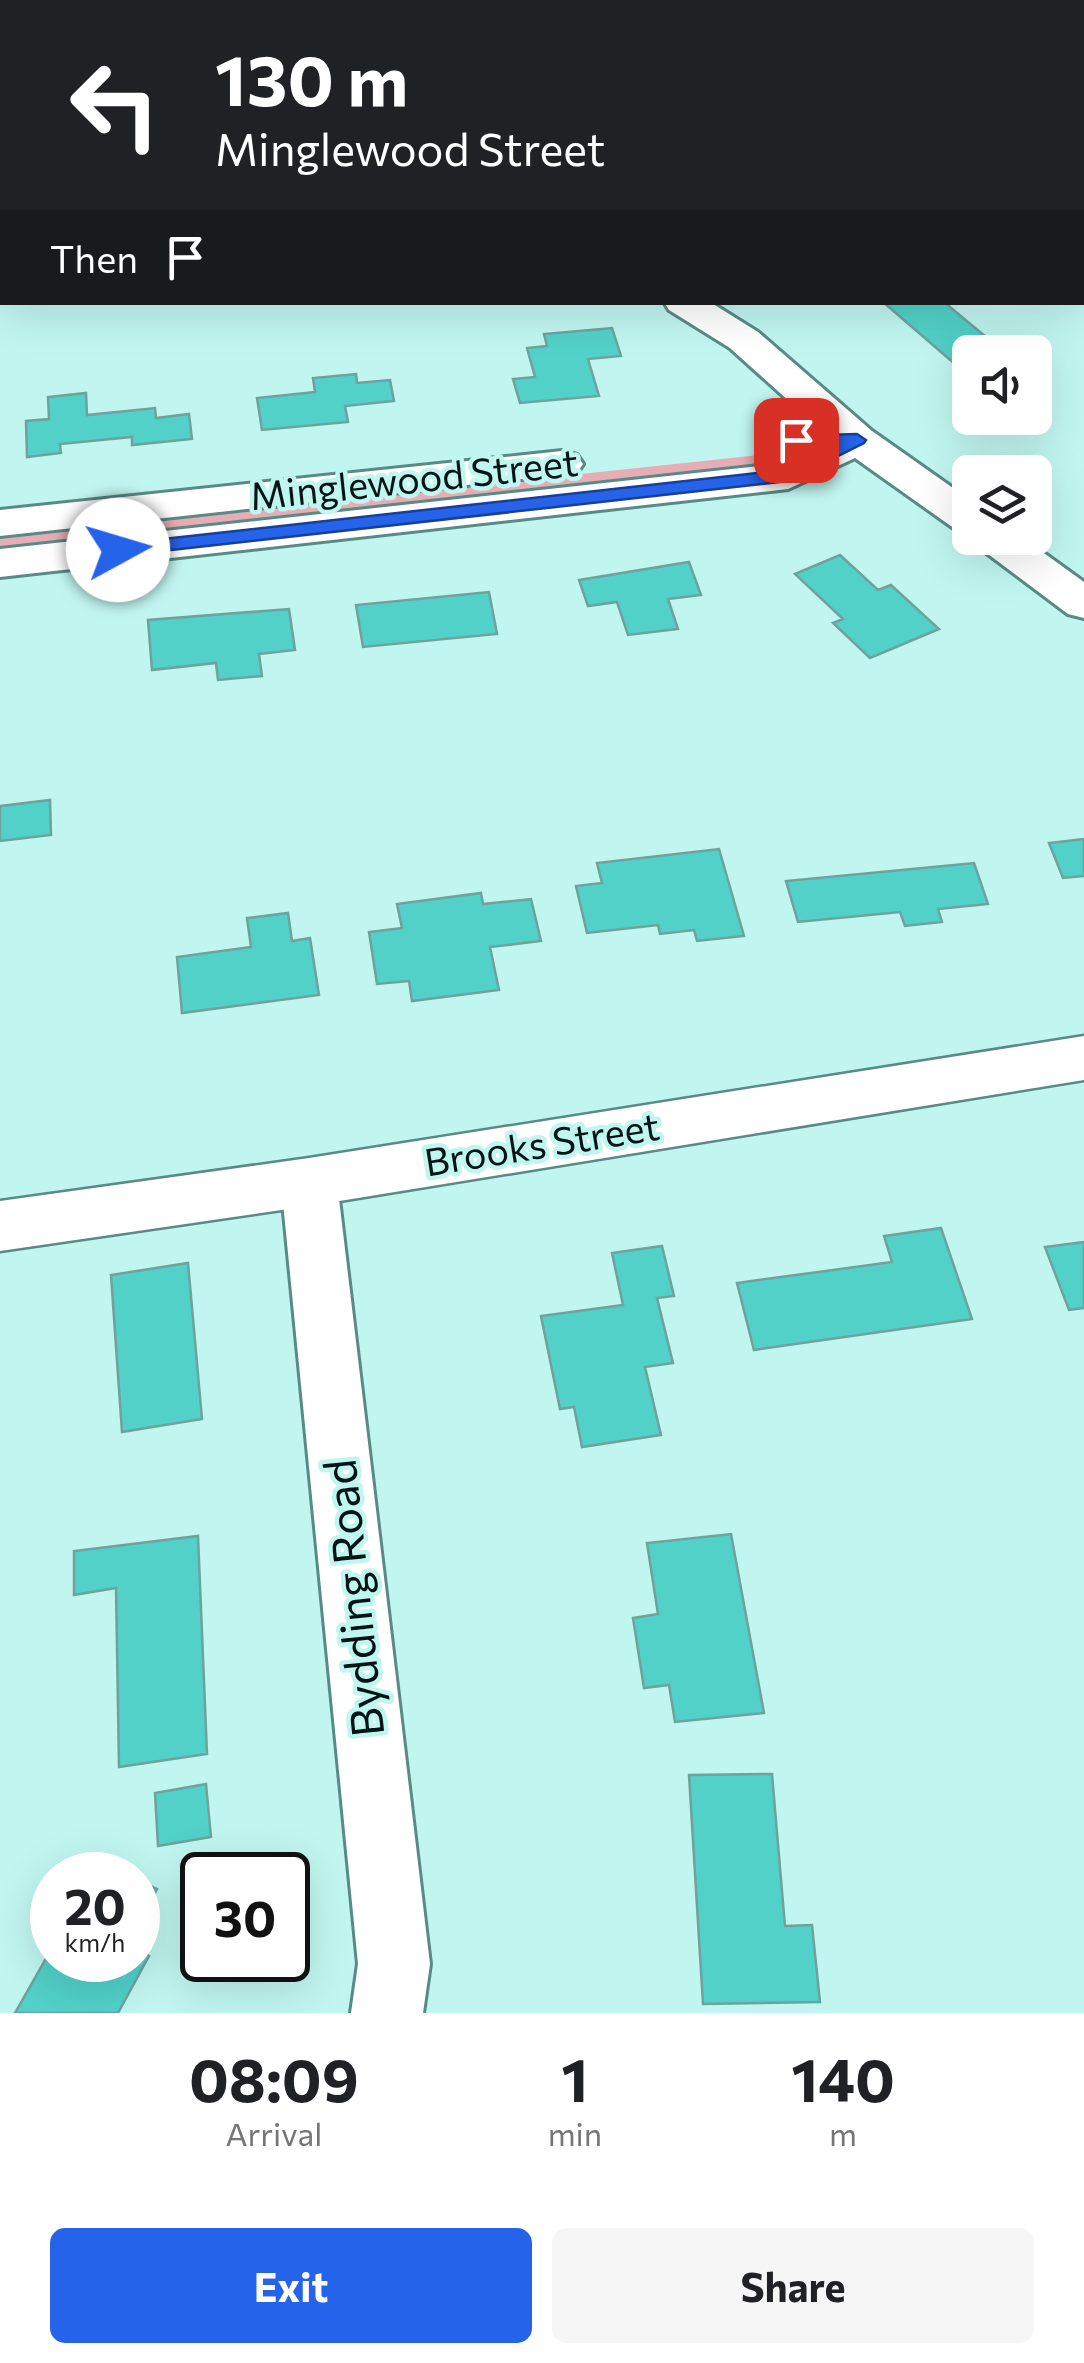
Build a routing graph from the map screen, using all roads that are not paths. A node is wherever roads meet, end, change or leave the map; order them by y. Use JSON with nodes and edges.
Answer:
{"nodes":[{"id":1,"x":688,"y":305,"type":"edge"},
{"id":2,"x":857,"y":440,"type":"junction"},
{"id":3,"x":952,"y":507,"type":"edge"},
{"id":4,"x":0,"y":523,"type":"edge"},
{"id":5,"x":1018,"y":555,"type":"edge"},
{"id":6,"x":0,"y":563,"type":"edge"},
{"id":7,"x":1084,"y":604,"type":"edge"},
{"id":8,"x":1084,"y":1058,"type":"edge"},
{"id":9,"x":309,"y":1182,"type":"junction"},
{"id":10,"x":0,"y":1226,"type":"edge"},
{"id":11,"x":387,"y":2013,"type":"edge"}],
"edges":[{"from":1,"to":2,"type":"street"},
{"from":2,"to":3,"type":"street"},
{"from":2,"to":4,"type":"street","name":"Minglewood Street"},
{"from":2,"to":6,"type":"street","name":"Minglewood Street"},
{"from":5,"to":7,"type":"street"},
{"from":8,"to":9,"type":"street","name":"Brooks Street"},
{"from":9,"to":10,"type":"street","name":"Brooks Street"},
{"from":9,"to":11,"type":"street","name":"Bydding Road"}]}
